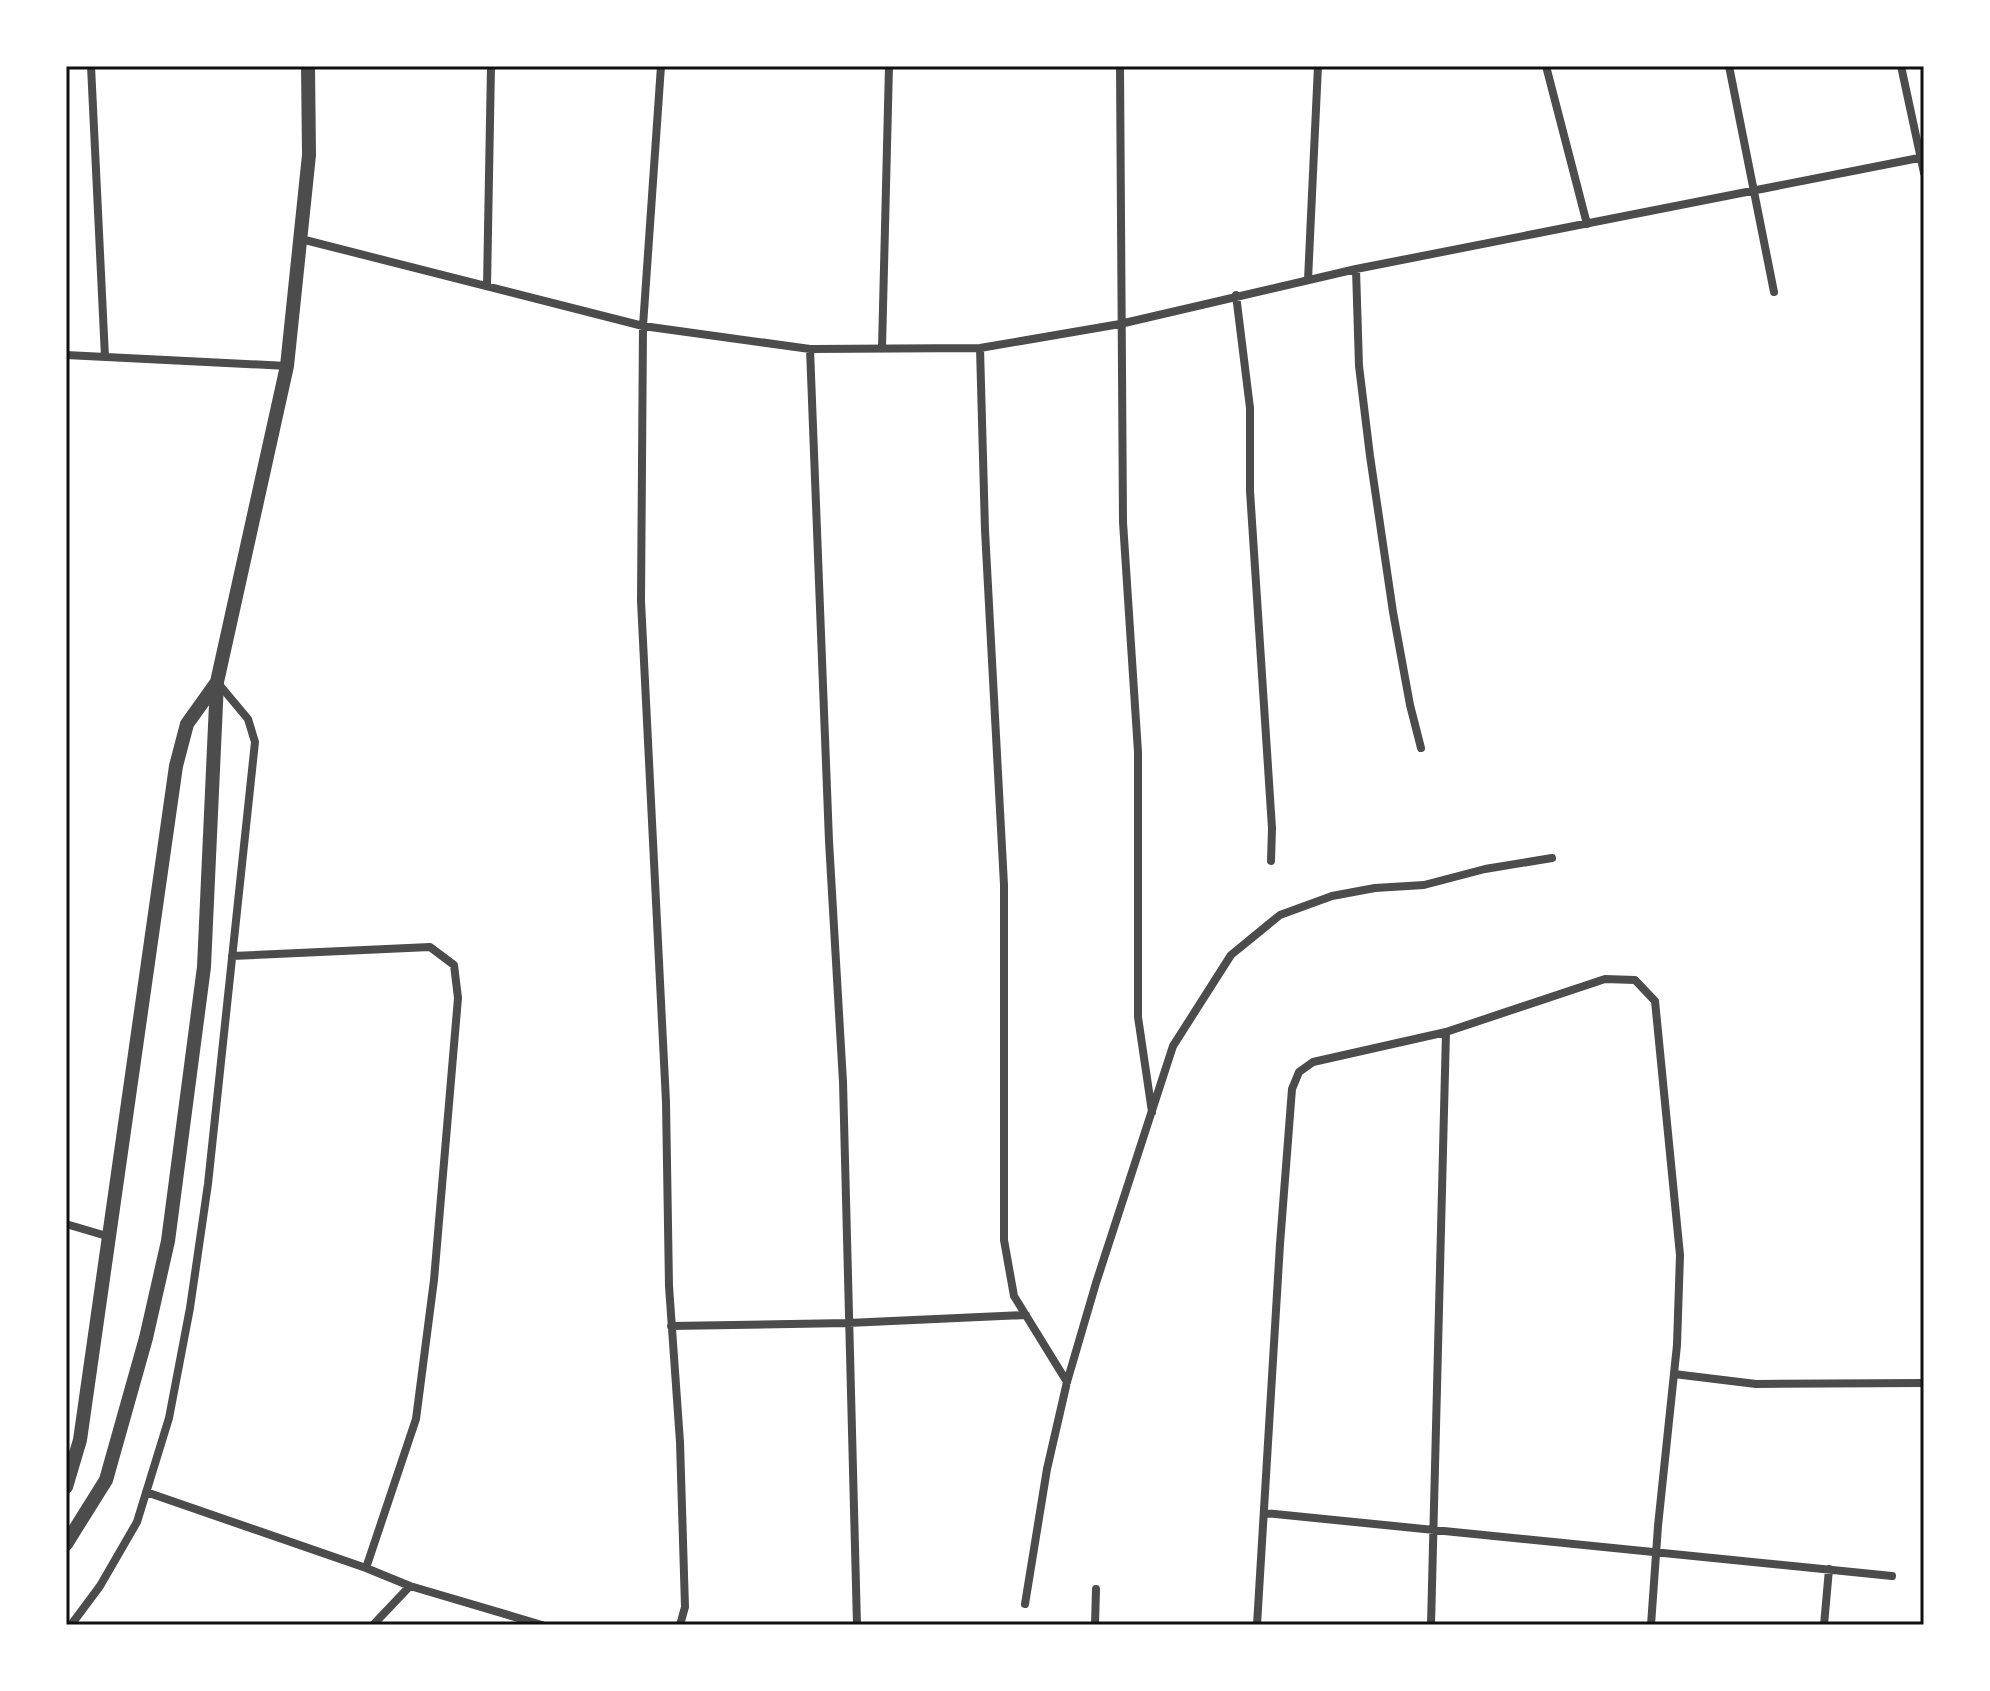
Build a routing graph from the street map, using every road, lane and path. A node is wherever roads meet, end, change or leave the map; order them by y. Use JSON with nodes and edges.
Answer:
{"nodes":[{"id":1,"x":91,"y":66,"type":"edge"},
{"id":2,"x":308,"y":66,"type":"edge"},
{"id":3,"x":491,"y":66,"type":"edge"},
{"id":4,"x":661,"y":66,"type":"edge"},
{"id":5,"x":889,"y":66,"type":"edge"},
{"id":6,"x":1120,"y":66,"type":"edge"},
{"id":7,"x":1318,"y":66,"type":"edge"},
{"id":8,"x":1546,"y":66,"type":"edge"},
{"id":9,"x":1729,"y":66,"type":"edge"},
{"id":10,"x":1901,"y":66,"type":"edge"},
{"id":11,"x":1922,"y":158,"type":"edge"},
{"id":12,"x":1924,"y":173,"type":"edge"},
{"id":13,"x":1754,"y":191,"type":"junction"},
{"id":14,"x":1587,"y":224,"type":"junction"},
{"id":15,"x":301,"y":239,"type":"junction"},
{"id":16,"x":1356,"y":269,"type":"junction"},
{"id":17,"x":1308,"y":280,"type":"junction"},
{"id":18,"x":487,"y":286,"type":"junction"},
{"id":19,"x":1774,"y":292,"type":"dead end"},
{"id":20,"x":1236,"y":295,"type":"junction"},
{"id":21,"x":1120,"y":324,"type":"junction"},
{"id":22,"x":643,"y":326,"type":"junction"},
{"id":23,"x":882,"y":348,"type":"junction"},
{"id":24,"x":980,"y":348,"type":"junction"},
{"id":25,"x":810,"y":349,"type":"junction"},
{"id":26,"x":66,"y":355,"type":"edge"},
{"id":27,"x":105,"y":357,"type":"junction"},
{"id":28,"x":287,"y":366,"type":"junction"},
{"id":29,"x":217,"y":682,"type":"junction"},
{"id":30,"x":1421,"y":748,"type":"dead end"},
{"id":31,"x":1552,"y":858,"type":"dead end"},
{"id":32,"x":1271,"y":861,"type":"dead end"},
{"id":33,"x":232,"y":956,"type":"junction"},
{"id":34,"x":1446,"y":1032,"type":"junction"},
{"id":35,"x":1152,"y":1112,"type":"junction"},
{"id":36,"x":66,"y":1224,"type":"edge"},
{"id":37,"x":110,"y":1237,"type":"junction"},
{"id":38,"x":1026,"y":1315,"type":"junction"},
{"id":39,"x":848,"y":1323,"type":"junction"},
{"id":40,"x":671,"y":1326,"type":"junction"},
{"id":41,"x":1674,"y":1374,"type":"junction"},
{"id":42,"x":1067,"y":1382,"type":"junction"},
{"id":43,"x":1924,"y":1383,"type":"edge"},
{"id":44,"x":66,"y":1487,"type":"edge"},
{"id":45,"x":146,"y":1492,"type":"junction"},
{"id":46,"x":1265,"y":1513,"type":"junction"},
{"id":47,"x":1434,"y":1528,"type":"junction"},
{"id":48,"x":66,"y":1544,"type":"edge"},
{"id":49,"x":1657,"y":1551,"type":"junction"},
{"id":50,"x":366,"y":1568,"type":"junction"},
{"id":51,"x":1829,"y":1569,"type":"junction"},
{"id":52,"x":1892,"y":1576,"type":"dead end"},
{"id":53,"x":410,"y":1586,"type":"junction"},
{"id":54,"x":1096,"y":1589,"type":"dead end"},
{"id":55,"x":1025,"y":1604,"type":"dead end"},
{"id":56,"x":71,"y":1625,"type":"edge"},
{"id":57,"x":373,"y":1625,"type":"edge"},
{"id":58,"x":542,"y":1625,"type":"edge"},
{"id":59,"x":680,"y":1625,"type":"edge"},
{"id":60,"x":857,"y":1625,"type":"edge"},
{"id":61,"x":1095,"y":1625,"type":"edge"},
{"id":62,"x":1257,"y":1625,"type":"edge"},
{"id":63,"x":1431,"y":1625,"type":"edge"},
{"id":64,"x":1651,"y":1625,"type":"edge"},
{"id":65,"x":1824,"y":1625,"type":"edge"}],
"edges":[{"from":1,"to":27,"type":"street"},
{"from":2,"to":15,"type":"street"},
{"from":3,"to":18,"type":"street"},
{"from":4,"to":22,"type":"street"},
{"from":5,"to":23,"type":"street"},
{"from":6,"to":21,"type":"street"},
{"from":7,"to":17,"type":"street"},
{"from":8,"to":14,"type":"street"},
{"from":9,"to":13,"type":"street"},
{"from":10,"to":11,"type":"street"},
{"from":11,"to":12,"type":"street"},
{"from":11,"to":13,"type":"street"},
{"from":13,"to":14,"type":"street"},
{"from":13,"to":19,"type":"street"},
{"from":14,"to":16,"type":"street"},
{"from":15,"to":18,"type":"street"},
{"from":15,"to":28,"type":"street"},
{"from":16,"to":17,"type":"street"},
{"from":16,"to":30,"type":"street"},
{"from":17,"to":20,"type":"street"},
{"from":18,"to":22,"type":"street"},
{"from":20,"to":21,"type":"street"},
{"from":20,"to":32,"type":"street"},
{"from":21,"to":24,"type":"street"},
{"from":21,"to":35,"type":"street"},
{"from":22,"to":25,"type":"street"},
{"from":22,"to":40,"type":"street"},
{"from":23,"to":24,"type":"street"},
{"from":23,"to":25,"type":"street"},
{"from":24,"to":38,"type":"street"},
{"from":25,"to":39,"type":"street"},
{"from":26,"to":27,"type":"street"},
{"from":27,"to":28,"type":"street"},
{"from":28,"to":29,"type":"street"},
{"from":29,"to":33,"type":"street"},
{"from":29,"to":37,"type":"street"},
{"from":29,"to":48,"type":"street"},
{"from":31,"to":35,"type":"street"},
{"from":33,"to":45,"type":"street"},
{"from":33,"to":50,"type":"street"},
{"from":34,"to":41,"type":"street"},
{"from":34,"to":46,"type":"street"},
{"from":34,"to":47,"type":"street"},
{"from":35,"to":42,"type":"street"},
{"from":36,"to":37,"type":"street"},
{"from":37,"to":44,"type":"street"},
{"from":38,"to":39,"type":"street"},
{"from":38,"to":42,"type":"street"},
{"from":39,"to":40,"type":"street"},
{"from":39,"to":60,"type":"street"},
{"from":40,"to":59,"type":"street"},
{"from":41,"to":43,"type":"street"},
{"from":41,"to":49,"type":"street"},
{"from":42,"to":55,"type":"street"},
{"from":45,"to":50,"type":"street"},
{"from":45,"to":56,"type":"street"},
{"from":46,"to":47,"type":"street"},
{"from":46,"to":62,"type":"street"},
{"from":47,"to":49,"type":"street"},
{"from":47,"to":63,"type":"street"},
{"from":49,"to":51,"type":"street"},
{"from":49,"to":64,"type":"street"},
{"from":50,"to":53,"type":"street"},
{"from":51,"to":52,"type":"street"},
{"from":51,"to":65,"type":"street"},
{"from":53,"to":57,"type":"street"},
{"from":53,"to":58,"type":"street"},
{"from":54,"to":61,"type":"street"}]}
